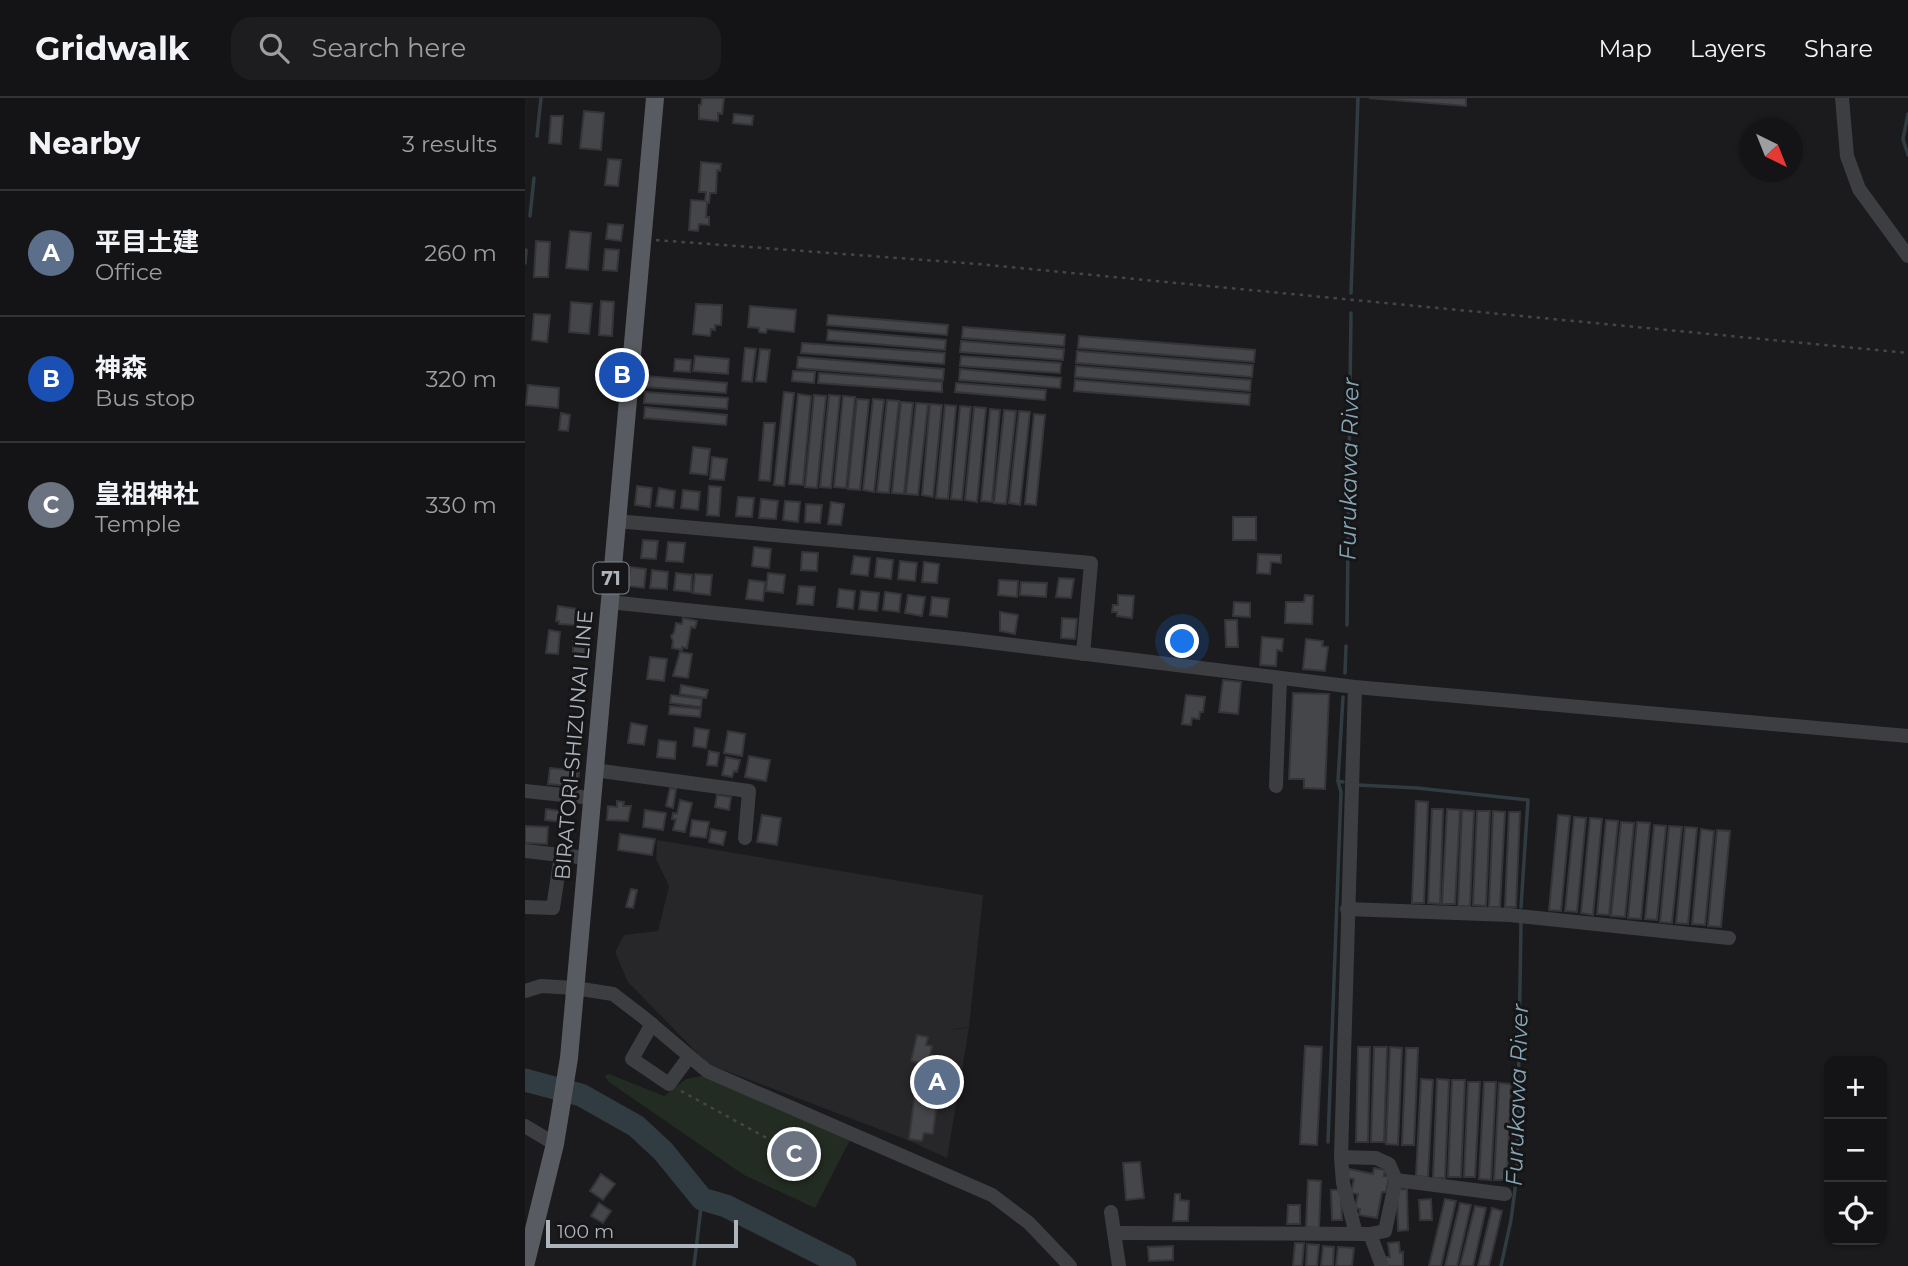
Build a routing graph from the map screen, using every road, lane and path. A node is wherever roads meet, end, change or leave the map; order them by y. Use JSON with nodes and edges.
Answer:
{"nodes":[{"id":1,"x":655,"y":98,"type":"edge"},
{"id":2,"x":1842,"y":98,"type":"edge"},
{"id":3,"x":642,"y":239,"type":"junction"},
{"id":4,"x":1908,"y":256,"type":"edge"},
{"id":5,"x":1908,"y":353,"type":"edge"},
{"id":6,"x":616,"y":521,"type":"junction"},
{"id":7,"x":609,"y":602,"type":"junction"},
{"id":8,"x":1083,"y":654,"type":"junction"},
{"id":9,"x":1280,"y":678,"type":"junction"},
{"id":10,"x":1355,"y":687,"type":"junction"},
{"id":11,"x":1908,"y":736,"type":"edge"},
{"id":12,"x":594,"y":770,"type":"junction"},
{"id":13,"x":1276,"y":786,"type":"dead end"},
{"id":14,"x":525,"y":791,"type":"edge"},
{"id":15,"x":592,"y":798,"type":"junction"},
{"id":16,"x":745,"y":838,"type":"dead end"},
{"id":17,"x":525,"y":851,"type":"edge"},
{"id":18,"x":561,"y":855,"type":"junction"},
{"id":19,"x":587,"y":858,"type":"junction"},
{"id":20,"x":525,"y":907,"type":"edge"},
{"id":21,"x":1347,"y":909,"type":"junction"},
{"id":22,"x":1729,"y":938,"type":"dead end"},
{"id":23,"x":575,"y":988,"type":"junction"},
{"id":24,"x":525,"y":991,"type":"edge"},
{"id":25,"x":652,"y":1024,"type":"junction"},
{"id":26,"x":689,"y":1057,"type":"junction"},
{"id":27,"x":669,"y":1084,"type":"junction"},
{"id":28,"x":525,"y":1126,"type":"edge"},
{"id":29,"x":556,"y":1137,"type":"junction"},
{"id":30,"x":785,"y":1148,"type":"dead end"},
{"id":31,"x":1341,"y":1157,"type":"junction"},
{"id":32,"x":1396,"y":1180,"type":"junction"},
{"id":33,"x":1506,"y":1194,"type":"dead end"},
{"id":34,"x":1111,"y":1212,"type":"dead end"},
{"id":35,"x":1116,"y":1233,"type":"junction"},
{"id":36,"x":1363,"y":1234,"type":"junction"},
{"id":37,"x":527,"y":1265,"type":"edge"},
{"id":38,"x":1070,"y":1266,"type":"edge"},
{"id":39,"x":1119,"y":1266,"type":"edge"},
{"id":40,"x":1382,"y":1266,"type":"edge"}],
"edges":[{"from":1,"to":3,"type":"main road","name":"BIRATORI-SHIZUNAI LINE","number":"71"},
{"from":2,"to":4,"type":"street"},
{"from":3,"to":5,"type":"path"},
{"from":3,"to":6,"type":"main road","name":"BIRATORI-SHIZUNAI LINE","number":"71"},
{"from":6,"to":7,"type":"main road","name":"BIRATORI-SHIZUNAI LINE","number":"71"},
{"from":6,"to":8,"type":"street"},
{"from":7,"to":8,"type":"street"},
{"from":7,"to":12,"type":"main road","name":"BIRATORI-SHIZUNAI LINE","number":"71"},
{"from":8,"to":9,"type":"street"},
{"from":9,"to":10,"type":"street"},
{"from":9,"to":13,"type":"street"},
{"from":10,"to":11,"type":"street"},
{"from":10,"to":21,"type":"street"},
{"from":12,"to":15,"type":"main road","name":"BIRATORI-SHIZUNAI LINE","number":"71"},
{"from":12,"to":16,"type":"street"},
{"from":14,"to":15,"type":"street"},
{"from":15,"to":19,"type":"main road","name":"BIRATORI-SHIZUNAI LINE","number":"71"},
{"from":17,"to":18,"type":"street"},
{"from":18,"to":19,"type":"street"},
{"from":18,"to":20,"type":"street"},
{"from":19,"to":23,"type":"main road","name":"BIRATORI-SHIZUNAI LINE","number":"71"},
{"from":21,"to":22,"type":"street"},
{"from":21,"to":31,"type":"street"},
{"from":23,"to":24,"type":"street"},
{"from":23,"to":25,"type":"street"},
{"from":23,"to":29,"type":"main road","name":"BIRATORI-SHIZUNAI LINE","number":"71"},
{"from":25,"to":26,"type":"street"},
{"from":25,"to":27,"type":"street"},
{"from":26,"to":27,"type":"street"},
{"from":26,"to":38,"type":"street"},
{"from":27,"to":30,"type":"path"},
{"from":28,"to":29,"type":"street"},
{"from":29,"to":37,"type":"main road","name":"BIRATORI-SHIZUNAI LINE","number":"71"},
{"from":31,"to":32,"type":"street"},
{"from":31,"to":36,"type":"street"},
{"from":32,"to":33,"type":"street"},
{"from":32,"to":36,"type":"street"},
{"from":34,"to":35,"type":"street"},
{"from":35,"to":36,"type":"street"},
{"from":35,"to":39,"type":"street"},
{"from":36,"to":40,"type":"street"}]}
